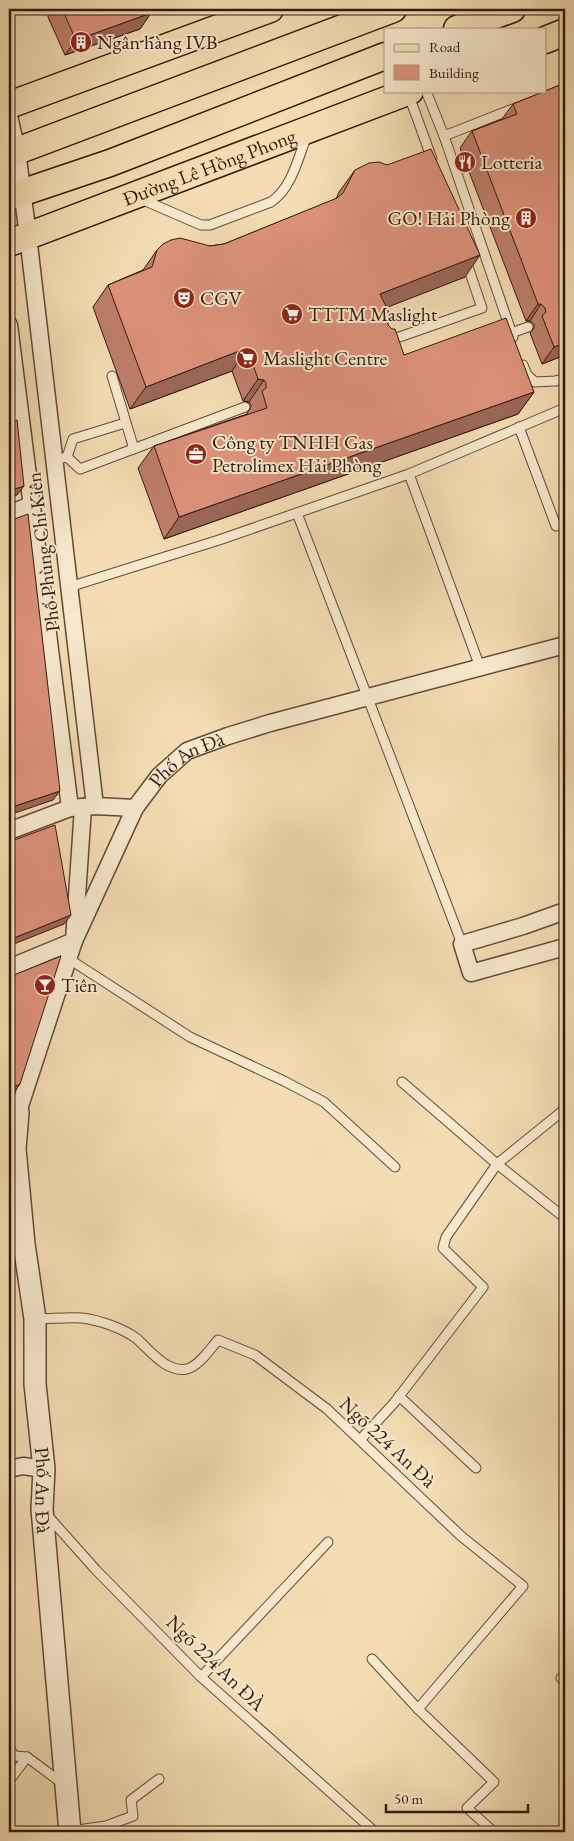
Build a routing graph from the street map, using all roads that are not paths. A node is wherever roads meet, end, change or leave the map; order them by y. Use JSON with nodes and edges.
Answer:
{"nodes":[{"id":1,"x":270,"y":9,"type":"edge"},
{"id":2,"x":393,"y":9,"type":"edge"},
{"id":3,"x":512,"y":9,"type":"edge"},
{"id":4,"x":460,"y":28,"type":"edge"},
{"id":5,"x":565,"y":32,"type":"edge"},
{"id":6,"x":546,"y":40,"type":"edge"},
{"id":7,"x":384,"y":56,"type":"edge"},
{"id":8,"x":414,"y":92,"type":"edge"},
{"id":9,"x":531,"y":102,"type":"edge"},
{"id":10,"x":9,"y":105,"type":"edge"},
{"id":11,"x":9,"y":116,"type":"edge"},
{"id":12,"x":309,"y":129,"type":"junction"},
{"id":13,"x":444,"y":136,"type":"junction"},
{"id":14,"x":13,"y":153,"type":"edge"},
{"id":15,"x":434,"y":165,"type":"edge"},
{"id":16,"x":15,"y":195,"type":"edge"},
{"id":17,"x":134,"y":196,"type":"junction"},
{"id":18,"x":18,"y":240,"type":"edge"},
{"id":19,"x":462,"y":249,"type":"edge"},
{"id":20,"x":9,"y":325,"type":"edge"},
{"id":21,"x":528,"y":327,"type":"dead end"},
{"id":22,"x":511,"y":333,"type":"junction"},
{"id":23,"x":378,"y":345,"type":"edge"},
{"id":24,"x":112,"y":376,"type":"dead end"},
{"id":25,"x":565,"y":379,"type":"edge"},
{"id":26,"x":13,"y":406,"type":"edge"},
{"id":27,"x":245,"y":407,"type":"dead end"},
{"id":28,"x":565,"y":408,"type":"edge"},
{"id":29,"x":125,"y":422,"type":"junction"},
{"id":30,"x":519,"y":427,"type":"junction"},
{"id":31,"x":134,"y":449,"type":"junction"},
{"id":32,"x":59,"y":465,"type":"junction"},
{"id":33,"x":409,"y":474,"type":"junction"},
{"id":34,"x":28,"y":485,"type":"junction"},
{"id":35,"x":31,"y":505,"type":"junction"},
{"id":36,"x":297,"y":513,"type":"junction"},
{"id":37,"x":9,"y":514,"type":"edge"},
{"id":38,"x":556,"y":526,"type":"dead end"},
{"id":39,"x":69,"y":587,"type":"junction"},
{"id":40,"x":565,"y":645,"type":"edge"},
{"id":41,"x":480,"y":666,"type":"junction"},
{"id":42,"x":367,"y":696,"type":"junction"},
{"id":43,"x":83,"y":807,"type":"junction"},
{"id":44,"x":135,"y":808,"type":"junction"},
{"id":45,"x":9,"y":831,"type":"edge"},
{"id":46,"x":565,"y":911,"type":"edge"},
{"id":47,"x":74,"y":941,"type":"junction"},
{"id":48,"x":462,"y":944,"type":"junction"},
{"id":49,"x":565,"y":947,"type":"edge"},
{"id":50,"x":69,"y":959,"type":"junction"},
{"id":51,"x":9,"y":968,"type":"edge"},
{"id":52,"x":402,"y":1082,"type":"dead end"},
{"id":53,"x":565,"y":1109,"type":"edge"},
{"id":54,"x":14,"y":1114,"type":"edge"},
{"id":55,"x":12,"y":1150,"type":"edge"},
{"id":56,"x":496,"y":1164,"type":"junction"},
{"id":57,"x":395,"y":1167,"type":"dead end"},
{"id":58,"x":565,"y":1218,"type":"edge"},
{"id":59,"x":35,"y":1320,"type":"junction"},
{"id":60,"x":400,"y":1396,"type":"junction"},
{"id":61,"x":360,"y":1440,"type":"junction"},
{"id":62,"x":476,"y":1468,"type":"dead end"},
{"id":63,"x":9,"y":1469,"type":"edge"},
{"id":64,"x":44,"y":1469,"type":"junction"},
{"id":65,"x":42,"y":1510,"type":"junction"},
{"id":66,"x":328,"y":1542,"type":"dead end"},
{"id":67,"x":372,"y":1659,"type":"dead end"},
{"id":68,"x":201,"y":1676,"type":"junction"},
{"id":69,"x":418,"y":1709,"type":"junction"},
{"id":70,"x":9,"y":1747,"type":"edge"},
{"id":71,"x":27,"y":1756,"type":"junction"},
{"id":72,"x":159,"y":1778,"type":"dead end"},
{"id":73,"x":9,"y":1781,"type":"edge"},
{"id":74,"x":67,"y":1788,"type":"junction"},
{"id":75,"x":565,"y":1827,"type":"edge"},
{"id":76,"x":70,"y":1832,"type":"edge"},
{"id":77,"x":375,"y":1832,"type":"edge"},
{"id":78,"x":494,"y":1832,"type":"edge"},
{"id":79,"x":559,"y":1832,"type":"edge"}],
"edges":[{"from":1,"to":10,"type":"main road"},
{"from":2,"to":14,"type":"main road"},
{"from":3,"to":4,"type":"main road"},
{"from":5,"to":6,"type":"main road"},
{"from":7,"to":16,"type":"main road","name":"Đường Lê Hồng Phong"},
{"from":8,"to":12,"type":"main road","name":"Đường Lê Hồng Phong"},
{"from":8,"to":13,"type":"lane"},
{"from":8,"to":15,"type":"lane"},
{"from":9,"to":13,"type":"lane"},
{"from":11,"to":14,"type":"street","name":"Phố Phùng Chí Kiên"},
{"from":12,"to":17,"type":"main road","name":"Đường Lê Hồng Phong"},
{"from":12,"to":17,"type":"lane"},
{"from":13,"to":22,"type":"lane"},
{"from":14,"to":16,"type":"street","name":"Phố Phùng Chí Kiên"},
{"from":16,"to":18,"type":"street","name":"Phố Phùng Chí Kiên"},
{"from":17,"to":18,"type":"main road","name":"Đường Lê Hồng Phong"},
{"from":18,"to":32,"type":"street","name":"Phố Phùng Chí Kiên"},
{"from":19,"to":23,"type":"lane"},
{"from":20,"to":26,"type":"street","name":"Phố Phùng Chí Kiên"},
{"from":21,"to":22,"type":"lane"},
{"from":22,"to":25,"type":"lane"},
{"from":24,"to":29,"type":"lane"},
{"from":26,"to":34,"type":"street","name":"Phố Phùng Chí Kiên"},
{"from":27,"to":31,"type":"lane"},
{"from":28,"to":30,"type":"lane"},
{"from":29,"to":31,"type":"lane"},
{"from":29,"to":32,"type":"lane"},
{"from":30,"to":33,"type":"lane"},
{"from":30,"to":38,"type":"lane"},
{"from":31,"to":32,"type":"lane"},
{"from":32,"to":34,"type":"street"},
{"from":32,"to":39,"type":"street","name":"Phố Phùng Chí Kiên"},
{"from":33,"to":36,"type":"lane"},
{"from":33,"to":41,"type":"lane"},
{"from":34,"to":35,"type":"street","name":"Phố Phùng Chí Kiên"},
{"from":35,"to":37,"type":"street"},
{"from":35,"to":43,"type":"street","name":"Phố Phùng Chí Kiên"},
{"from":36,"to":39,"type":"lane"},
{"from":36,"to":42,"type":"lane"},
{"from":39,"to":43,"type":"street","name":"Phố Phùng Chí Kiên"},
{"from":40,"to":41,"type":"street","name":"Phố An Đà"},
{"from":41,"to":42,"type":"street","name":"Phố An Đà"},
{"from":42,"to":44,"type":"street","name":"Phố An Đà"},
{"from":42,"to":48,"type":"lane"},
{"from":43,"to":44,"type":"street"},
{"from":43,"to":45,"type":"street"},
{"from":43,"to":47,"type":"street"},
{"from":44,"to":47,"type":"street","name":"Phố An Đà"},
{"from":46,"to":48,"type":"street"},
{"from":47,"to":50,"type":"street","name":"Phố An Đà"},
{"from":47,"to":51,"type":"street"},
{"from":48,"to":49,"type":"street"},
{"from":50,"to":54,"type":"street","name":"Phố An Đà"},
{"from":50,"to":57,"type":"lane"},
{"from":52,"to":56,"type":"lane"},
{"from":53,"to":56,"type":"lane"},
{"from":54,"to":55,"type":"street","name":"Phố An Đà"},
{"from":55,"to":59,"type":"street","name":"Phố An Đà"},
{"from":56,"to":58,"type":"lane"},
{"from":56,"to":60,"type":"lane"},
{"from":59,"to":61,"type":"lane","name":"Ngõ 224 An Đà"},
{"from":59,"to":64,"type":"street","name":"Phố An Đà"},
{"from":60,"to":61,"type":"lane"},
{"from":60,"to":62,"type":"lane"},
{"from":61,"to":69,"type":"lane","name":"Ngõ 224 An Đà"},
{"from":63,"to":64,"type":"street"},
{"from":64,"to":65,"type":"street","name":"Phố An Đà"},
{"from":65,"to":68,"type":"lane","name":"Ngõ 224 An ĐÀ"},
{"from":65,"to":74,"type":"street","name":"Phố An Đà"},
{"from":66,"to":68,"type":"lane"},
{"from":67,"to":69,"type":"lane"},
{"from":68,"to":77,"type":"lane","name":"Ngõ 224 An ĐÀ"},
{"from":69,"to":78,"type":"lane"},
{"from":70,"to":71,"type":"lane"},
{"from":71,"to":73,"type":"lane"},
{"from":71,"to":74,"type":"lane"},
{"from":72,"to":76,"type":"lane"},
{"from":74,"to":76,"type":"street","name":"Phố An Đà"},
{"from":75,"to":79,"type":"lane"}]}
